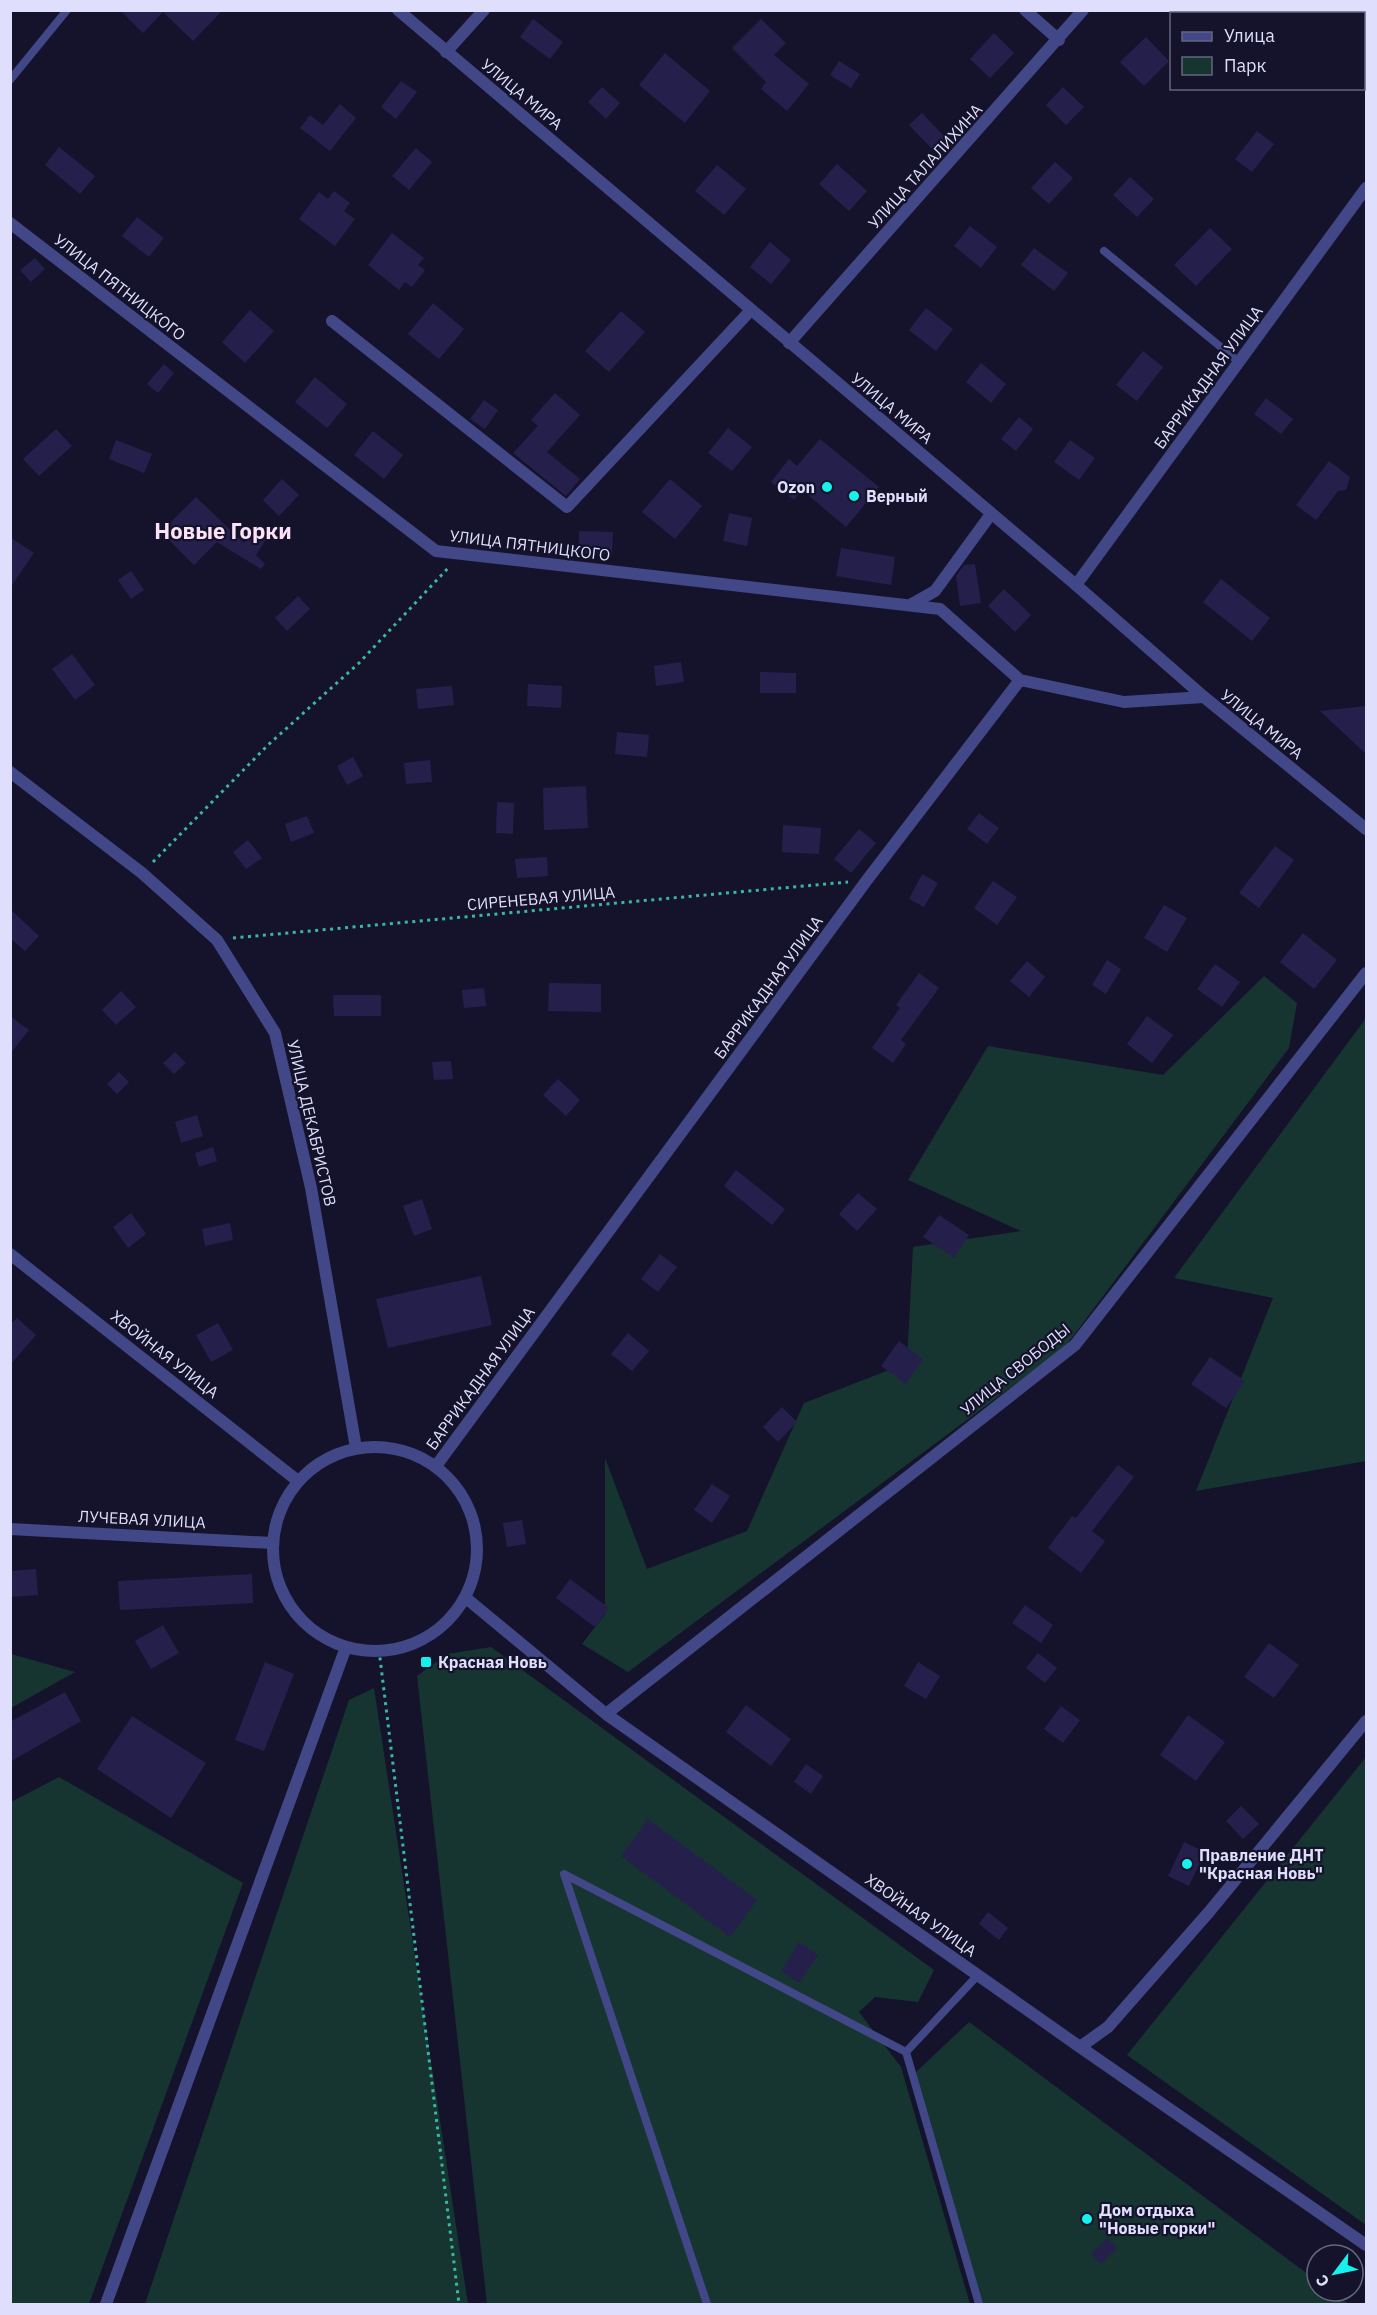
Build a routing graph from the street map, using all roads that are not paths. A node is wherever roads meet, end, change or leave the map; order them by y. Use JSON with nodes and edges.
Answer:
{"nodes":[{"id":1,"x":67,"y":10,"type":"edge"},
{"id":2,"x":398,"y":10,"type":"edge"},
{"id":3,"x":484,"y":10,"type":"edge"},
{"id":4,"x":1025,"y":10,"type":"edge"},
{"id":5,"x":1083,"y":10,"type":"edge"},
{"id":6,"x":1059,"y":40,"type":"junction"},
{"id":7,"x":446,"y":52,"type":"junction"},
{"id":8,"x":10,"y":80,"type":"edge"},
{"id":9,"x":1366,"y":188,"type":"edge"},
{"id":10,"x":10,"y":224,"type":"edge"},
{"id":11,"x":1104,"y":251,"type":"dead end"},
{"id":12,"x":751,"y":310,"type":"junction"},
{"id":13,"x":332,"y":321,"type":"dead end"},
{"id":14,"x":789,"y":343,"type":"junction"},
{"id":15,"x":1239,"y":362,"type":"junction"},
{"id":16,"x":991,"y":514,"type":"junction"},
{"id":17,"x":1076,"y":585,"type":"junction"},
{"id":18,"x":910,"y":605,"type":"junction"},
{"id":19,"x":1020,"y":680,"type":"junction"},
{"id":20,"x":1204,"y":698,"type":"junction"},
{"id":21,"x":10,"y":772,"type":"edge"},
{"id":22,"x":1366,"y":830,"type":"edge"},
{"id":23,"x":1366,"y":973,"type":"edge"},
{"id":24,"x":10,"y":1254,"type":"edge"},
{"id":25,"x":356,"y":1448,"type":"junction"},
{"id":26,"x":436,"y":1466,"type":"junction"},
{"id":27,"x":298,"y":1481,"type":"junction"},
{"id":28,"x":10,"y":1529,"type":"edge"},
{"id":29,"x":273,"y":1542,"type":"junction"},
{"id":30,"x":466,"y":1599,"type":"junction"},
{"id":31,"x":346,"y":1647,"type":"junction"},
{"id":32,"x":606,"y":1714,"type":"junction"},
{"id":33,"x":1366,"y":1721,"type":"edge"},
{"id":34,"x":978,"y":1975,"type":"junction"},
{"id":35,"x":1080,"y":2046,"type":"junction"},
{"id":36,"x":906,"y":2052,"type":"junction"},
{"id":37,"x":1366,"y":2245,"type":"edge"},
{"id":38,"x":106,"y":2304,"type":"edge"},
{"id":39,"x":707,"y":2304,"type":"edge"},
{"id":40,"x":979,"y":2304,"type":"edge"}],
"edges":[{"from":1,"to":8,"type":"lane"},
{"from":2,"to":7,"type":"street","name":"УЛИЦА МИРА"},
{"from":3,"to":7,"type":"street"},
{"from":4,"to":6,"type":"street"},
{"from":5,"to":6,"type":"street","name":"УЛИЦА ТАЛАЛИХИНА"},
{"from":6,"to":14,"type":"street","name":"УЛИЦА ТАЛАЛИХИНА"},
{"from":7,"to":12,"type":"street","name":"УЛИЦА МИРА"},
{"from":9,"to":15,"type":"street","name":"БАРРИКАДНАЯ УЛИЦА"},
{"from":10,"to":18,"type":"street","name":"УЛИЦА ПЯТНИЦКОГО"},
{"from":11,"to":15,"type":"lane"},
{"from":12,"to":13,"type":"street"},
{"from":12,"to":14,"type":"street","name":"УЛИЦА МИРА"},
{"from":14,"to":16,"type":"street","name":"УЛИЦА МИРА"},
{"from":15,"to":17,"type":"street","name":"БАРРИКАДНАЯ УЛИЦА"},
{"from":16,"to":17,"type":"street","name":"УЛИЦА МИРА"},
{"from":16,"to":18,"type":"street"},
{"from":17,"to":20,"type":"street","name":"УЛИЦА МИРА"},
{"from":18,"to":19,"type":"street","name":"УЛИЦА ПЯТНИЦКОГО"},
{"from":19,"to":20,"type":"street"},
{"from":19,"to":26,"type":"street","name":"БАРРИКАДНАЯ УЛИЦА"},
{"from":20,"to":22,"type":"street","name":"УЛИЦА МИРА"},
{"from":21,"to":25,"type":"street","name":"УЛИЦА ДЕКАБРИСТОВ"},
{"from":23,"to":32,"type":"street","name":"УЛИЦА СВОБОДЫ"},
{"from":24,"to":27,"type":"street","name":"ХВОЙНАЯ УЛИЦА"},
{"from":25,"to":26,"type":"street"},
{"from":25,"to":27,"type":"street"},
{"from":26,"to":30,"type":"street"},
{"from":27,"to":29,"type":"street"},
{"from":28,"to":29,"type":"street","name":"ЛУЧЕВАЯ УЛИЦА"},
{"from":29,"to":31,"type":"street"},
{"from":30,"to":31,"type":"street"},
{"from":30,"to":32,"type":"street","name":"ХВОЙНАЯ УЛИЦА"},
{"from":31,"to":38,"type":"street"},
{"from":32,"to":34,"type":"street","name":"ХВОЙНАЯ УЛИЦА"},
{"from":33,"to":35,"type":"street"},
{"from":34,"to":35,"type":"street","name":"ХВОЙНАЯ УЛИЦА"},
{"from":34,"to":36,"type":"lane"},
{"from":35,"to":37,"type":"street","name":"ХВОЙНАЯ УЛИЦА"},
{"from":36,"to":39,"type":"lane"},
{"from":36,"to":40,"type":"lane"}]}
